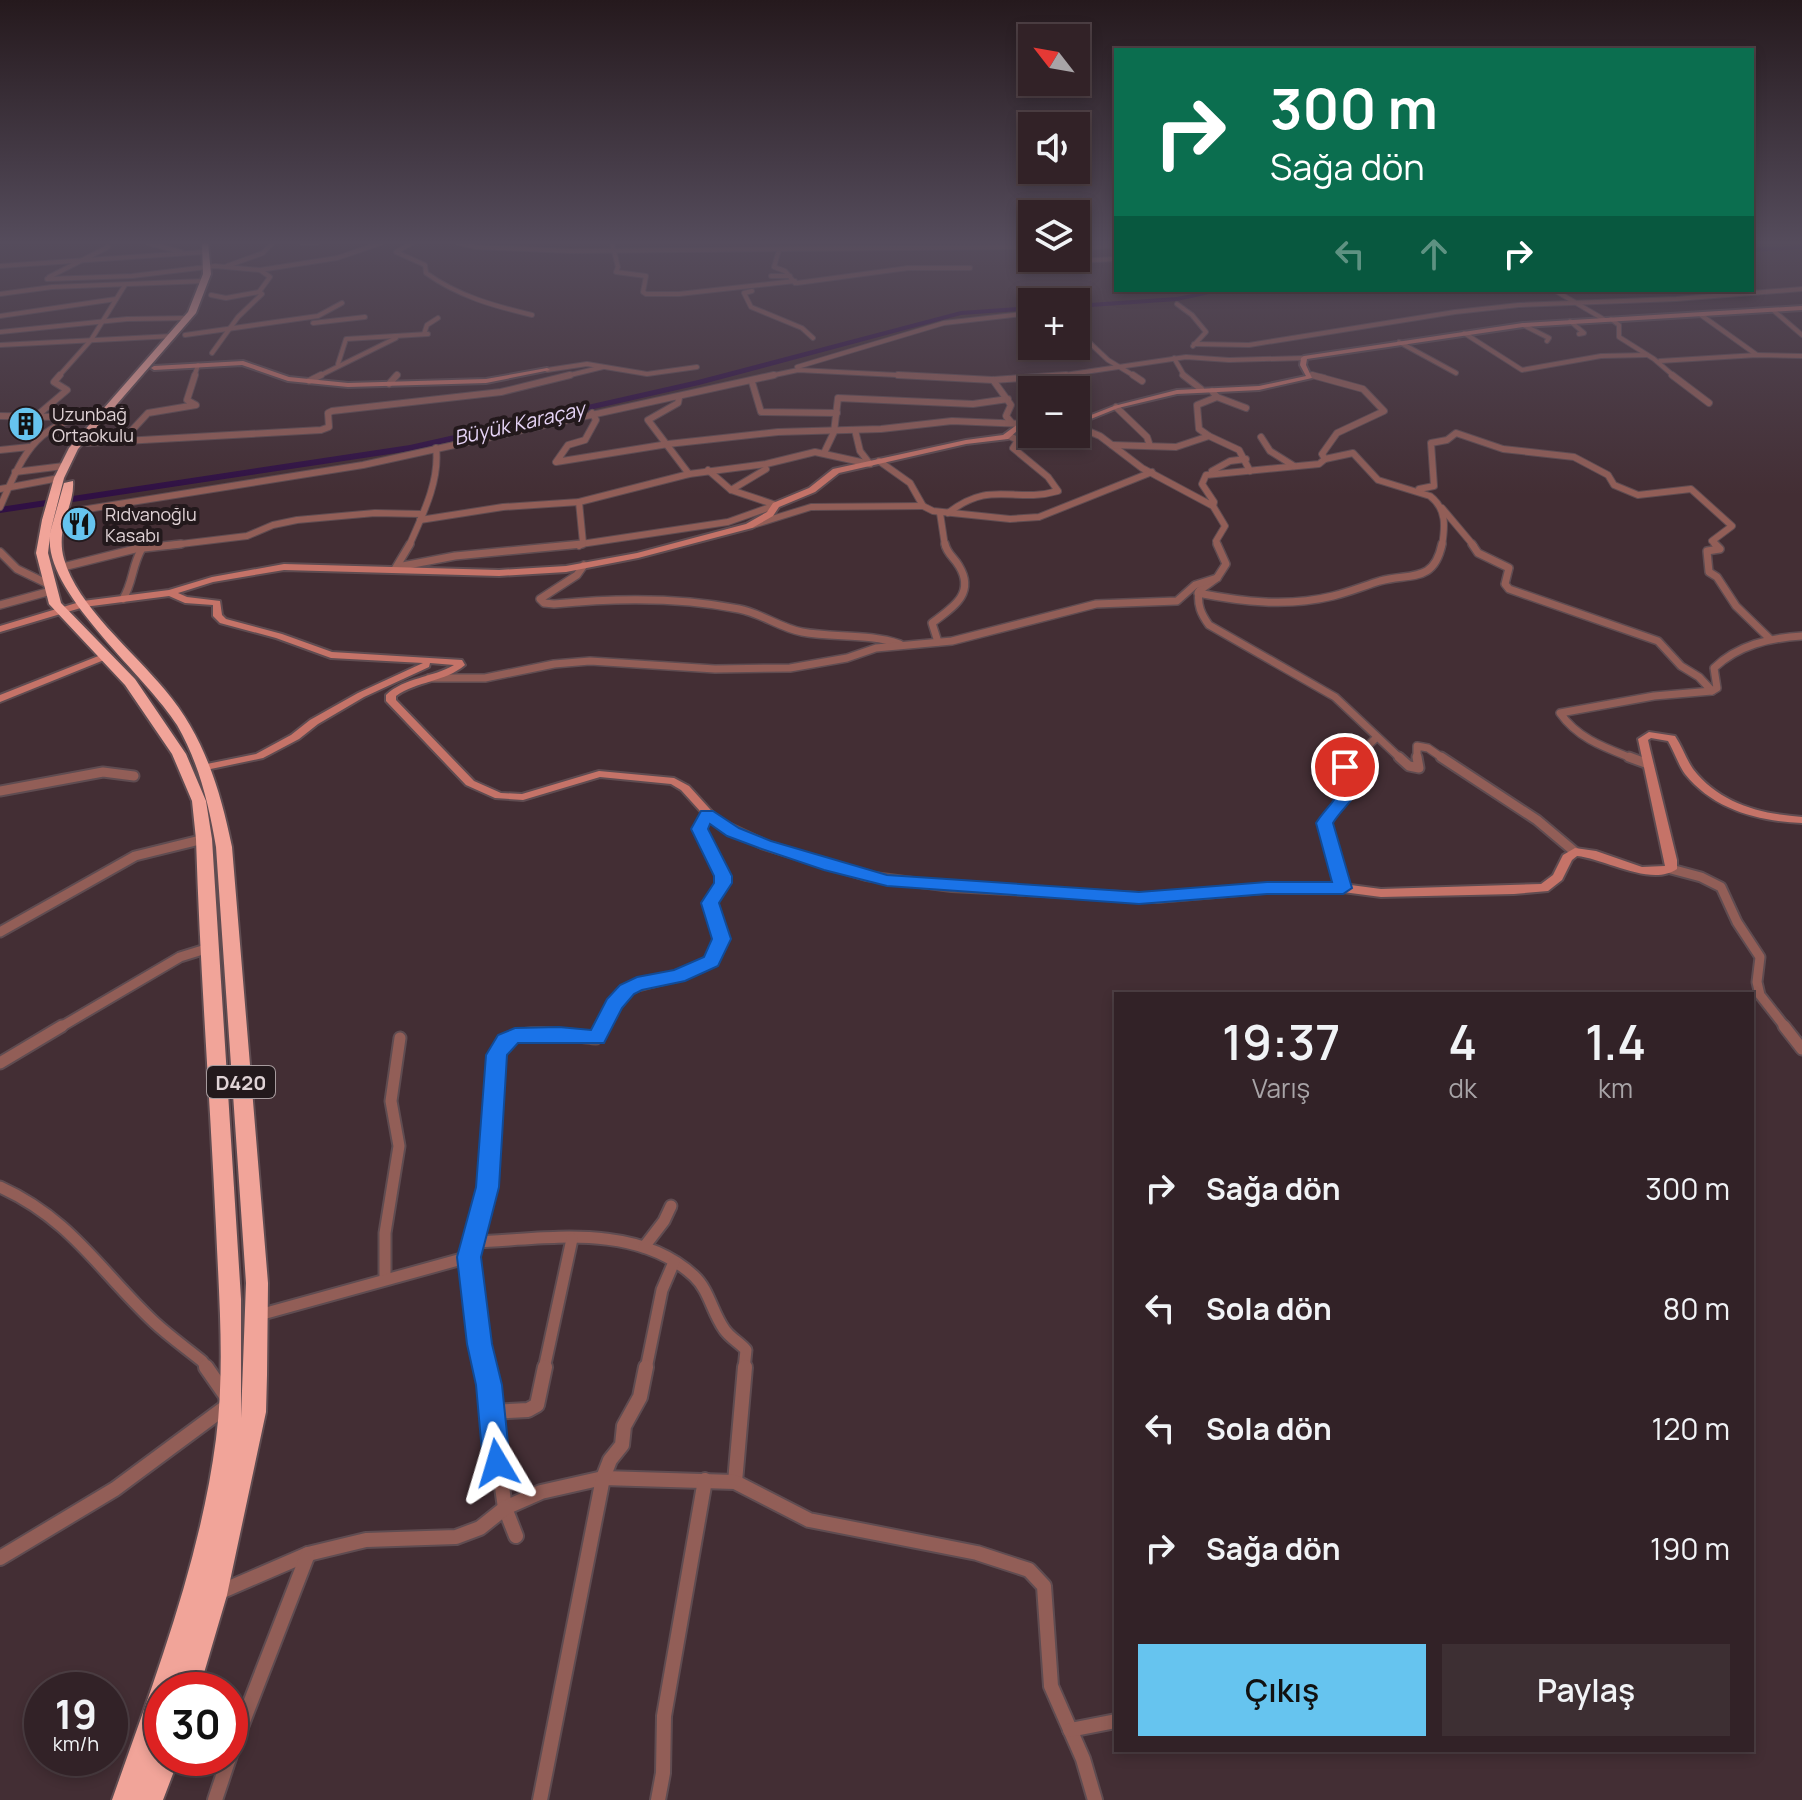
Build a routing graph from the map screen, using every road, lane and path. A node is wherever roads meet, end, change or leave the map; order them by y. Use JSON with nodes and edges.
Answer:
{"nodes":[{"id":1,"x":47,"y":327,"type":"edge"},
{"id":2,"x":98,"y":327,"type":"edge"},
{"id":3,"x":181,"y":327,"type":"edge"},
{"id":4,"x":190,"y":327,"type":"edge"},
{"id":5,"x":242,"y":327,"type":"edge"},
{"id":6,"x":427,"y":327,"type":"edge"},
{"id":7,"x":800,"y":327,"type":"edge"},
{"id":8,"x":930,"y":327,"type":"edge"},
{"id":9,"x":1202,"y":327,"type":"edge"},
{"id":10,"x":1361,"y":327,"type":"edge"},
{"id":11,"x":1508,"y":327,"type":"edge"},
{"id":12,"x":1527,"y":327,"type":"edge"},
{"id":13,"x":1577,"y":327,"type":"edge"},
{"id":14,"x":1619,"y":327,"type":"edge"},
{"id":15,"x":1718,"y":327,"type":"edge"},
{"id":16,"x":229,"y":328,"type":"junction"},
{"id":17,"x":1794,"y":328,"type":"joint"},
{"id":18,"x":1802,"y":328,"type":"edge"},
{"id":19,"x":2,"y":332,"type":"edge"},
{"id":20,"x":1464,"y":333,"type":"junction"},
{"id":21,"x":1579,"y":334,"type":"dead end"},
{"id":22,"x":185,"y":335,"type":"junction"},
{"id":23,"x":1802,"y":335,"type":"edge"},
{"id":24,"x":173,"y":336,"type":"junction"},
{"id":25,"x":397,"y":337,"type":"junction"},
{"id":26,"x":813,"y":338,"type":"dead end"},
{"id":27,"x":91,"y":340,"type":"junction"},
{"id":28,"x":1547,"y":341,"type":"dead end"},
{"id":29,"x":1399,"y":342,"type":"junction"},
{"id":30,"x":1090,"y":343,"type":"edge"},
{"id":31,"x":1194,"y":344,"type":"junction"},
{"id":32,"x":0,"y":345,"type":"edge"},
{"id":33,"x":212,"y":353,"type":"dead end"},
{"id":34,"x":1647,"y":355,"type":"junction"},
{"id":35,"x":1757,"y":355,"type":"junction"},
{"id":36,"x":1802,"y":356,"type":"edge"},
{"id":37,"x":1186,"y":357,"type":"junction"},
{"id":38,"x":1174,"y":358,"type":"junction"},
{"id":39,"x":1304,"y":358,"type":"junction"},
{"id":40,"x":1660,"y":361,"type":"junction"},
{"id":41,"x":338,"y":364,"type":"junction"},
{"id":42,"x":198,"y":365,"type":"junction"},
{"id":43,"x":1120,"y":366,"type":"junction"},
{"id":44,"x":603,"y":367,"type":"junction"},
{"id":45,"x":697,"y":367,"type":"dead end"},
{"id":46,"x":154,"y":368,"type":"junction"},
{"id":47,"x":547,"y":370,"type":"joint"},
{"id":48,"x":798,"y":370,"type":"junction"},
{"id":49,"x":1456,"y":373,"type":"dead end"},
{"id":50,"x":397,"y":375,"type":"dead end"},
{"id":51,"x":1311,"y":375,"type":"junction"},
{"id":52,"x":993,"y":380,"type":"junction"},
{"id":53,"x":309,"y":381,"type":"junction"},
{"id":54,"x":1142,"y":381,"type":"dead end"},
{"id":55,"x":752,"y":382,"type":"junction"},
{"id":56,"x":389,"y":384,"type":"junction"},
{"id":57,"x":1201,"y":389,"type":"junction"},
{"id":58,"x":1215,"y":394,"type":"junction"},
{"id":59,"x":679,"y":398,"type":"junction"},
{"id":60,"x":1008,"y":399,"type":"junction"},
{"id":61,"x":1709,"y":403,"type":"dead end"},
{"id":62,"x":1116,"y":407,"type":"junction"},
{"id":63,"x":1246,"y":408,"type":"dead end"},
{"id":64,"x":105,"y":410,"type":"junction"},
{"id":65,"x":592,"y":413,"type":"junction"},
{"id":66,"x":837,"y":413,"type":"junction"},
{"id":67,"x":0,"y":416,"type":"edge"},
{"id":68,"x":70,"y":417,"type":"junction"},
{"id":69,"x":34,"y":418,"type":"junction"},
{"id":70,"x":1090,"y":418,"type":"edge"},
{"id":71,"x":1011,"y":422,"type":"junction"},
{"id":72,"x":1018,"y":423,"type":"edge"},
{"id":73,"x":1018,"y":428,"type":"edge"},
{"id":74,"x":855,"y":430,"type":"junction"},
{"id":75,"x":1090,"y":431,"type":"edge"},
{"id":76,"x":834,"y":432,"type":"junction"},
{"id":77,"x":1009,"y":436,"type":"junction"},
{"id":78,"x":1209,"y":436,"type":"junction"},
{"id":79,"x":1261,"y":437,"type":"dead end"},
{"id":80,"x":121,"y":442,"type":"junction"},
{"id":81,"x":88,"y":443,"type":"junction"},
{"id":82,"x":668,"y":444,"type":"junction"},
{"id":83,"x":1112,"y":445,"type":"junction"},
{"id":84,"x":1150,"y":446,"type":"junction"},
{"id":85,"x":29,"y":447,"type":"junction"},
{"id":86,"x":436,"y":448,"type":"junction"},
{"id":87,"x":0,"y":450,"type":"edge"},
{"id":88,"x":824,"y":453,"type":"junction"},
{"id":89,"x":1246,"y":459,"type":"junction"},
{"id":90,"x":1325,"y":459,"type":"junction"},
{"id":91,"x":875,"y":462,"type":"junction"},
{"id":92,"x":64,"y":466,"type":"junction"},
{"id":93,"x":1294,"y":466,"type":"junction"},
{"id":94,"x":766,"y":469,"type":"dead end"},
{"id":95,"x":708,"y":470,"type":"junction"},
{"id":96,"x":1250,"y":471,"type":"junction"},
{"id":97,"x":15,"y":472,"type":"junction"},
{"id":98,"x":1152,"y":472,"type":"junction"},
{"id":99,"x":1210,"y":473,"type":"junction"},
{"id":100,"x":689,"y":474,"type":"junction"},
{"id":101,"x":62,"y":481,"type":"junction"},
{"id":102,"x":6,"y":488,"type":"edge"},
{"id":103,"x":1419,"y":489,"type":"junction"},
{"id":104,"x":731,"y":490,"type":"junction"},
{"id":105,"x":579,"y":502,"type":"junction"},
{"id":106,"x":776,"y":505,"type":"junction"},
{"id":107,"x":923,"y":506,"type":"junction"},
{"id":108,"x":1213,"y":506,"type":"junction"},
{"id":109,"x":0,"y":507,"type":"edge"},
{"id":110,"x":1442,"y":508,"type":"junction"},
{"id":111,"x":944,"y":513,"type":"junction"},
{"id":112,"x":61,"y":516,"type":"junction"},
{"id":113,"x":420,"y":517,"type":"junction"},
{"id":114,"x":749,"y":526,"type":"junction"},
{"id":115,"x":581,"y":544,"type":"junction"},
{"id":116,"x":142,"y":548,"type":"junction"},
{"id":117,"x":0,"y":552,"type":"edge"},
{"id":118,"x":584,"y":565,"type":"junction"},
{"id":119,"x":63,"y":567,"type":"junction"},
{"id":120,"x":396,"y":568,"type":"junction"},
{"id":121,"x":1217,"y":578,"type":"junction"},
{"id":122,"x":50,"y":587,"type":"junction"},
{"id":123,"x":170,"y":593,"type":"junction"},
{"id":124,"x":1198,"y":593,"type":"junction"},
{"id":125,"x":123,"y":599,"type":"junction"},
{"id":126,"x":83,"y":604,"type":"junction"},
{"id":127,"x":0,"y":605,"type":"edge"},
{"id":128,"x":60,"y":610,"type":"junction"},
{"id":129,"x":0,"y":629,"type":"edge"},
{"id":130,"x":1802,"y":636,"type":"edge"},
{"id":131,"x":1770,"y":639,"type":"junction"},
{"id":132,"x":938,"y":642,"type":"junction"},
{"id":133,"x":904,"y":646,"type":"junction"},
{"id":134,"x":106,"y":656,"type":"junction"},
{"id":135,"x":432,"y":662,"type":"junction"},
{"id":136,"x":429,"y":678,"type":"junction"},
{"id":137,"x":1712,"y":691,"type":"junction"},
{"id":138,"x":0,"y":699,"type":"edge"},
{"id":139,"x":1376,"y":738,"type":"junction"},
{"id":140,"x":1648,"y":764,"type":"junction"},
{"id":141,"x":206,"y":767,"type":"junction"},
{"id":142,"x":134,"y":776,"type":"dead end"},
{"id":143,"x":0,"y":791,"type":"edge"},
{"id":144,"x":707,"y":814,"type":"junction"},
{"id":145,"x":1802,"y":820,"type":"edge"},
{"id":146,"x":204,"y":839,"type":"junction"},
{"id":147,"x":1575,"y":852,"type":"junction"},
{"id":148,"x":1671,"y":869,"type":"junction"},
{"id":149,"x":1343,"y":888,"type":"junction"},
{"id":150,"x":0,"y":932,"type":"edge"},
{"id":151,"x":209,"y":948,"type":"junction"},
{"id":152,"x":400,"y":1038,"type":"dead end"},
{"id":153,"x":1802,"y":1049,"type":"edge"},
{"id":154,"x":0,"y":1063,"type":"edge"},
{"id":155,"x":0,"y":1187,"type":"edge"},
{"id":156,"x":671,"y":1206,"type":"dead end"},
{"id":157,"x":572,"y":1239,"type":"junction"},
{"id":158,"x":475,"y":1242,"type":"junction"},
{"id":159,"x":644,"y":1247,"type":"junction"},
{"id":160,"x":469,"y":1257,"type":"junction"},
{"id":161,"x":674,"y":1262,"type":"junction"},
{"id":162,"x":385,"y":1279,"type":"junction"},
{"id":163,"x":259,"y":1315,"type":"junction"},
{"id":164,"x":231,"y":1403,"type":"junction"},
{"id":165,"x":491,"y":1412,"type":"junction"},
{"id":166,"x":603,"y":1478,"type":"junction"},
{"id":167,"x":705,"y":1480,"type":"junction"},
{"id":168,"x":735,"y":1482,"type":"junction"},
{"id":169,"x":505,"y":1508,"type":"junction"},
{"id":170,"x":516,"y":1536,"type":"dead end"},
{"id":171,"x":308,"y":1554,"type":"junction"},
{"id":172,"x":0,"y":1558,"type":"edge"},
{"id":173,"x":214,"y":1595,"type":"junction"},
{"id":174,"x":169,"y":1672,"type":"edge"},
{"id":175,"x":191,"y":1672,"type":"edge"},
{"id":176,"x":248,"y":1709,"type":"edge"},
{"id":177,"x":1114,"y":1721,"type":"edge"},
{"id":178,"x":1070,"y":1730,"type":"junction"},
{"id":179,"x":144,"y":1748,"type":"edge"},
{"id":180,"x":158,"y":1776,"type":"edge"},
{"id":181,"x":223,"y":1776,"type":"edge"},
{"id":182,"x":126,"y":1800,"type":"edge"},
{"id":183,"x":149,"y":1800,"type":"edge"},
{"id":184,"x":215,"y":1800,"type":"edge"},
{"id":185,"x":540,"y":1800,"type":"edge"},
{"id":186,"x":658,"y":1800,"type":"edge"},
{"id":187,"x":1095,"y":1800,"type":"edge"}],
"edges":[{"from":1,"to":19,"type":"street"},
{"from":2,"to":27,"type":"street"},
{"from":3,"to":24,"type":"highway","number":"D420"},
{"from":4,"to":22,"type":"highway"},
{"from":5,"to":16,"type":"street"},
{"from":6,"to":25,"type":"street"},
{"from":7,"to":26,"type":"street"},
{"from":8,"to":48,"type":"street"},
{"from":9,"to":31,"type":"street"},
{"from":10,"to":31,"type":"street"},
{"from":11,"to":20,"type":"street"},
{"from":12,"to":28,"type":"street"},
{"from":13,"to":21,"type":"street"},
{"from":14,"to":34,"type":"street"},
{"from":15,"to":35,"type":"street"},
{"from":16,"to":22,"type":"street"},
{"from":16,"to":33,"type":"street"},
{"from":17,"to":18,"type":"street"},
{"from":17,"to":23,"type":"street"},
{"from":20,"to":29,"type":"street"},
{"from":20,"to":34,"type":"street"},
{"from":22,"to":46,"type":"highway"},
{"from":24,"to":27,"type":"street"},
{"from":24,"to":64,"type":"highway","number":"D420"},
{"from":25,"to":41,"type":"street"},
{"from":25,"to":41,"type":"street"},
{"from":27,"to":32,"type":"street"},
{"from":27,"to":69,"type":"street"},
{"from":29,"to":39,"type":"street"},
{"from":29,"to":49,"type":"street"},
{"from":30,"to":43,"type":"street"},
{"from":31,"to":37,"type":"street"},
{"from":34,"to":40,"type":"street"},
{"from":35,"to":36,"type":"street"},
{"from":35,"to":40,"type":"street"},
{"from":37,"to":38,"type":"street"},
{"from":37,"to":39,"type":"street"},
{"from":38,"to":43,"type":"street"},
{"from":38,"to":57,"type":"street"},
{"from":39,"to":51,"type":"street"},
{"from":40,"to":61,"type":"street"},
{"from":41,"to":53,"type":"street"},
{"from":42,"to":46,"type":"street"},
{"from":42,"to":53,"type":"street"},
{"from":42,"to":80,"type":"street"},
{"from":43,"to":52,"type":"street"},
{"from":43,"to":54,"type":"street"},
{"from":44,"to":45,"type":"street"},
{"from":44,"to":47,"type":"street"},
{"from":44,"to":80,"type":"street"},
{"from":46,"to":81,"type":"highway"},
{"from":47,"to":56,"type":"street"},
{"from":48,"to":52,"type":"street"},
{"from":48,"to":55,"type":"street"},
{"from":50,"to":56,"type":"street"},
{"from":51,"to":58,"type":"street"},
{"from":51,"to":90,"type":"street"},
{"from":52,"to":60,"type":"street"},
{"from":53,"to":56,"type":"street"},
{"from":55,"to":59,"type":"street"},
{"from":55,"to":66,"type":"street"},
{"from":57,"to":58,"type":"street"},
{"from":57,"to":62,"type":"street"},
{"from":58,"to":63,"type":"street"},
{"from":58,"to":78,"type":"street"},
{"from":59,"to":65,"type":"street"},
{"from":59,"to":82,"type":"street"},
{"from":60,"to":66,"type":"street"},
{"from":60,"to":71,"type":"street"},
{"from":62,"to":70,"type":"street"},
{"from":62,"to":84,"type":"street"},
{"from":64,"to":68,"type":"street"},
{"from":64,"to":92,"type":"highway","number":"D420"},
{"from":65,"to":82,"type":"street"},
{"from":65,"to":86,"type":"street"},
{"from":66,"to":76,"type":"street"},
{"from":67,"to":69,"type":"street"},
{"from":68,"to":69,"type":"street"},
{"from":68,"to":85,"type":"street"},
{"from":71,"to":72,"type":"street"},
{"from":71,"to":74,"type":"street"},
{"from":73,"to":77,"type":"street"},
{"from":74,"to":76,"type":"street"},
{"from":74,"to":91,"type":"street"},
{"from":75,"to":83,"type":"street"},
{"from":76,"to":82,"type":"street"},
{"from":76,"to":88,"type":"street"},
{"from":77,"to":91,"type":"street"},
{"from":77,"to":111,"type":"street"},
{"from":78,"to":84,"type":"street"},
{"from":78,"to":89,"type":"street"},
{"from":79,"to":93,"type":"street"},
{"from":80,"to":81,"type":"street"},
{"from":81,"to":101,"type":"highway"},
{"from":82,"to":100,"type":"street"},
{"from":83,"to":84,"type":"street"},
{"from":83,"to":98,"type":"street"},
{"from":85,"to":87,"type":"street"},
{"from":85,"to":97,"type":"street"},
{"from":86,"to":112,"type":"street"},
{"from":86,"to":113,"type":"street"},
{"from":88,"to":91,"type":"street"},
{"from":88,"to":95,"type":"street"},
{"from":89,"to":96,"type":"street"},
{"from":89,"to":99,"type":"street"},
{"from":90,"to":93,"type":"street"},
{"from":90,"to":103,"type":"street"},
{"from":91,"to":106,"type":"street"},
{"from":91,"to":107,"type":"street"},
{"from":92,"to":97,"type":"street"},
{"from":92,"to":101,"type":"highway","number":"D420"},
{"from":93,"to":96,"type":"street"},
{"from":94,"to":104,"type":"street"},
{"from":95,"to":100,"type":"street"},
{"from":95,"to":104,"type":"street"},
{"from":96,"to":99,"type":"street"},
{"from":97,"to":102,"type":"street"},
{"from":98,"to":108,"type":"street"},
{"from":98,"to":111,"type":"street"},
{"from":99,"to":108,"type":"street"},
{"from":100,"to":105,"type":"street"},
{"from":101,"to":102,"type":"street"},
{"from":101,"to":112,"type":"highway","number":"D420"},
{"from":102,"to":109,"type":"street"},
{"from":103,"to":110,"type":"street"},
{"from":103,"to":131,"type":"street"},
{"from":104,"to":106,"type":"street"},
{"from":105,"to":113,"type":"street"},
{"from":105,"to":115,"type":"street"},
{"from":106,"to":114,"type":"street"},
{"from":106,"to":115,"type":"street"},
{"from":107,"to":111,"type":"street"},
{"from":107,"to":114,"type":"street"},
{"from":108,"to":121,"type":"street"},
{"from":110,"to":124,"type":"street"},
{"from":110,"to":137,"type":"street"},
{"from":111,"to":132,"type":"street"},
{"from":112,"to":119,"type":"highway","number":"D420"},
{"from":112,"to":122,"type":"highway","number":"D420"},
{"from":113,"to":116,"type":"street"},
{"from":113,"to":120,"type":"street"},
{"from":114,"to":118,"type":"street"},
{"from":115,"to":120,"type":"street"},
{"from":116,"to":119,"type":"street"},
{"from":116,"to":125,"type":"street"},
{"from":117,"to":122,"type":"street"},
{"from":118,"to":120,"type":"street"},
{"from":118,"to":133,"type":"street"},
{"from":119,"to":126,"type":"highway","number":"D420"},
{"from":120,"to":123,"type":"street"},
{"from":121,"to":124,"type":"street"},
{"from":121,"to":132,"type":"street"},
{"from":122,"to":127,"type":"street"},
{"from":122,"to":128,"type":"highway","number":"D420"},
{"from":123,"to":125,"type":"street"},
{"from":123,"to":135,"type":"street"},
{"from":124,"to":139,"type":"street"},
{"from":125,"to":126,"type":"street"},
{"from":126,"to":128,"type":"street"},
{"from":126,"to":141,"type":"highway","number":"D420"},
{"from":128,"to":129,"type":"street"},
{"from":128,"to":134,"type":"highway","number":"D420"},
{"from":130,"to":131,"type":"street"},
{"from":131,"to":137,"type":"street"},
{"from":132,"to":133,"type":"street"},
{"from":133,"to":136,"type":"street"},
{"from":134,"to":138,"type":"street"},
{"from":134,"to":146,"type":"highway","number":"D420"},
{"from":135,"to":136,"type":"street"},
{"from":135,"to":141,"type":"street"},
{"from":136,"to":144,"type":"street"},
{"from":137,"to":140,"type":"street"},
{"from":139,"to":147,"type":"street"},
{"from":139,"to":149,"type":"street"},
{"from":140,"to":145,"type":"street"},
{"from":140,"to":148,"type":"street"},
{"from":141,"to":163,"type":"highway","number":"D420"},
{"from":142,"to":143,"type":"street"},
{"from":144,"to":149,"type":"street"},
{"from":144,"to":158,"type":"street"},
{"from":146,"to":150,"type":"street"},
{"from":146,"to":151,"type":"highway","number":"D420"},
{"from":147,"to":148,"type":"street"},
{"from":147,"to":149,"type":"street"},
{"from":148,"to":153,"type":"street"},
{"from":151,"to":154,"type":"street"},
{"from":151,"to":164,"type":"highway","number":"D420"},
{"from":152,"to":162,"type":"street"},
{"from":155,"to":164,"type":"street"},
{"from":156,"to":159,"type":"street"},
{"from":157,"to":158,"type":"street"},
{"from":157,"to":159,"type":"street"},
{"from":157,"to":165,"type":"street"},
{"from":158,"to":160,"type":"street"},
{"from":159,"to":161,"type":"street"},
{"from":160,"to":162,"type":"street"},
{"from":160,"to":165,"type":"street"},
{"from":161,"to":166,"type":"street"},
{"from":161,"to":168,"type":"street"},
{"from":162,"to":163,"type":"street"},
{"from":163,"to":173,"type":"highway","number":"D420"},
{"from":164,"to":172,"type":"street"},
{"from":164,"to":174,"type":"highway","number":"D420"},
{"from":165,"to":169,"type":"street"},
{"from":166,"to":167,"type":"street"},
{"from":166,"to":169,"type":"street"},
{"from":166,"to":185,"type":"street"},
{"from":167,"to":168,"type":"street"},
{"from":167,"to":186,"type":"street"},
{"from":168,"to":178,"type":"street"},
{"from":169,"to":170,"type":"street"},
{"from":169,"to":171,"type":"street"},
{"from":171,"to":173,"type":"street"},
{"from":171,"to":176,"type":"street"},
{"from":173,"to":175,"type":"highway","number":"D420"},
{"from":177,"to":178,"type":"street"},
{"from":178,"to":187,"type":"street"},
{"from":179,"to":182,"type":"highway","number":"D420"},
{"from":180,"to":183,"type":"highway"},
{"from":181,"to":184,"type":"street"}]}
